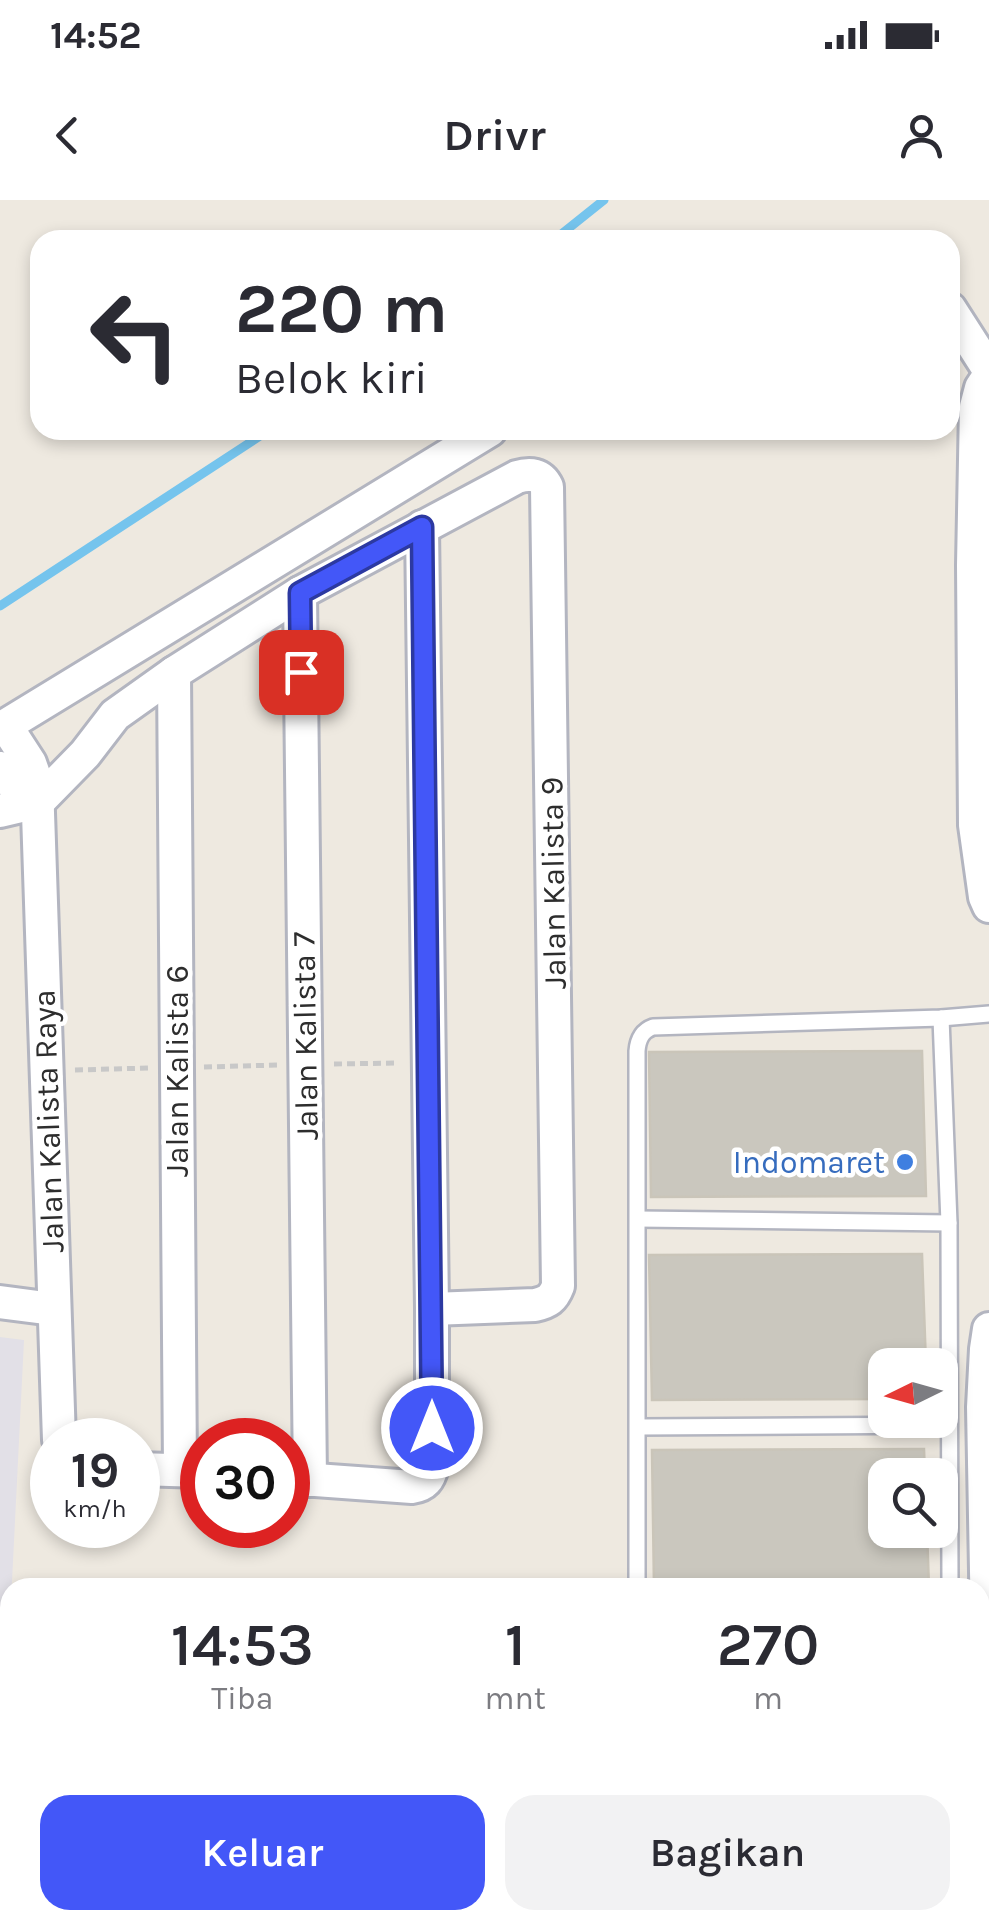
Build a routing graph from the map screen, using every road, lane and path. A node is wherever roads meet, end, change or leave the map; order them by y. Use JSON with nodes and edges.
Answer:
{"nodes":[{"id":1,"x":960,"y":325,"type":"edge"},
{"id":2,"x":989,"y":373,"type":"edge"},
{"id":3,"x":474,"y":440,"type":"edge"},
{"id":4,"x":422,"y":527,"type":"junction"},
{"id":5,"x":300,"y":593,"type":"junction"},
{"id":6,"x":174,"y":674,"type":"junction"},
{"id":7,"x":3,"y":727,"type":"edge"},
{"id":8,"x":0,"y":768,"type":"edge"},
{"id":9,"x":38,"y":802,"type":"junction"},
{"id":10,"x":0,"y":811,"type":"edge"},
{"id":11,"x":989,"y":906,"type":"edge"},
{"id":12,"x":989,"y":1014,"type":"edge"},
{"id":13,"x":941,"y":1018,"type":"junction"},
{"id":14,"x":429,"y":1062,"type":"junction"},
{"id":15,"x":306,"y":1065,"type":"junction"},
{"id":16,"x":177,"y":1068,"type":"junction"},
{"id":17,"x":46,"y":1071,"type":"junction"},
{"id":18,"x":638,"y":1219,"type":"junction"},
{"id":19,"x":949,"y":1223,"type":"junction"},
{"id":20,"x":0,"y":1302,"type":"edge"},
{"id":21,"x":53,"y":1309,"type":"junction"},
{"id":22,"x":432,"y":1309,"type":"junction"},
{"id":23,"x":989,"y":1329,"type":"edge"},
{"id":24,"x":949,"y":1348,"type":"edge"},
{"id":25,"x":57,"y":1418,"type":"edge"},
{"id":26,"x":189,"y":1418,"type":"edge"},
{"id":27,"x":300,"y":1418,"type":"edge"},
{"id":28,"x":868,"y":1426,"type":"edge"},
{"id":29,"x":639,"y":1428,"type":"junction"},
{"id":30,"x":949,"y":1438,"type":"edge"},
{"id":31,"x":310,"y":1480,"type":"edge"},
{"id":32,"x":637,"y":1578,"type":"edge"},
{"id":33,"x":950,"y":1578,"type":"edge"},
{"id":34,"x":983,"y":1578,"type":"edge"}],
"edges":[{"from":1,"to":2,"type":"street"},
{"from":2,"to":11,"type":"street"},
{"from":3,"to":7,"type":"street"},
{"from":4,"to":5,"type":"street"},
{"from":4,"to":14,"type":"street"},
{"from":4,"to":22,"type":"street","name":"Jalan Kalista 9"},
{"from":5,"to":6,"type":"street"},
{"from":5,"to":15,"type":"street","name":"Jalan Kalista 7"},
{"from":6,"to":9,"type":"street"},
{"from":6,"to":16,"type":"street","name":"Jalan Kalista 6"},
{"from":7,"to":9,"type":"street","name":"Jalan Kalista Raya"},
{"from":8,"to":9,"type":"street"},
{"from":9,"to":10,"type":"street"},
{"from":9,"to":17,"type":"street","name":"Jalan Kalista Raya"},
{"from":12,"to":13,"type":"lane"},
{"from":13,"to":18,"type":"lane"},
{"from":13,"to":19,"type":"lane"},
{"from":14,"to":15,"type":"path"},
{"from":14,"to":22,"type":"street"},
{"from":15,"to":16,"type":"path"},
{"from":15,"to":27,"type":"street","name":"Jalan Kalista 7"},
{"from":16,"to":17,"type":"path"},
{"from":16,"to":26,"type":"street","name":"Jalan Kalista 6"},
{"from":17,"to":21,"type":"street","name":"Jalan Kalista Raya"},
{"from":18,"to":19,"type":"lane"},
{"from":18,"to":29,"type":"lane"},
{"from":19,"to":24,"type":"lane"},
{"from":20,"to":21,"type":"street"},
{"from":21,"to":25,"type":"street","name":"Jalan Kalista Raya"},
{"from":22,"to":31,"type":"street"},
{"from":23,"to":34,"type":"street"},
{"from":28,"to":29,"type":"lane"},
{"from":29,"to":32,"type":"lane"},
{"from":30,"to":33,"type":"lane"}]}
